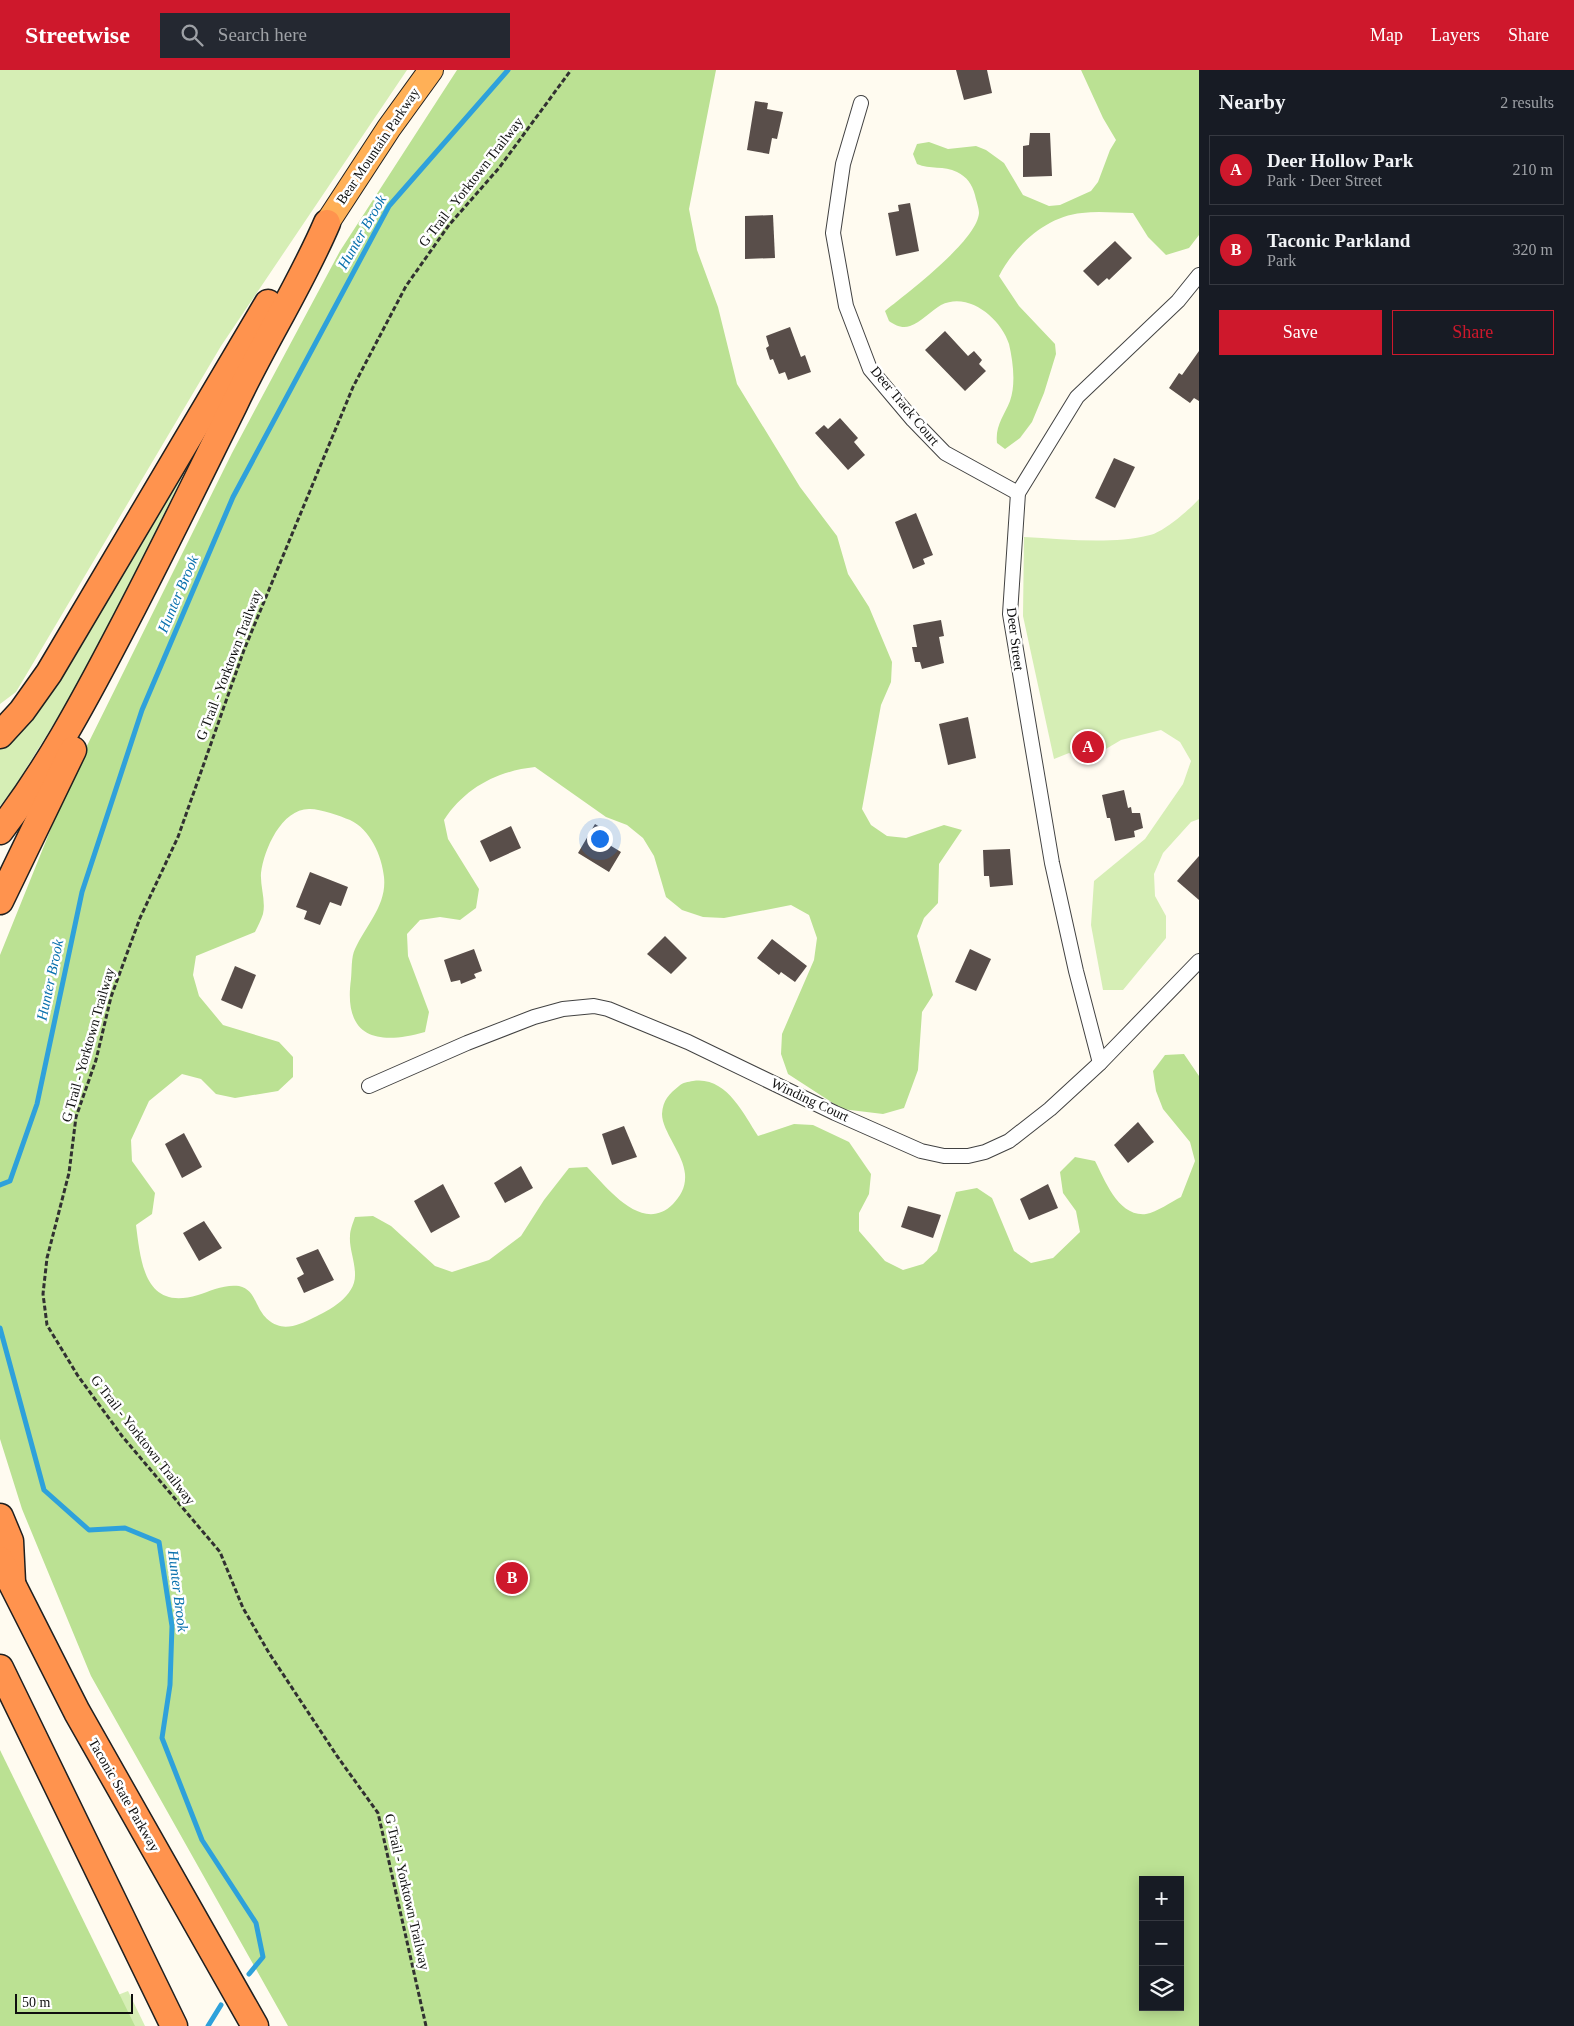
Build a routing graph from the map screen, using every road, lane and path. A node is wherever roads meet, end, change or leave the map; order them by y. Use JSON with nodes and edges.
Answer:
{"nodes":[{"id":1,"x":431,"y":70,"type":"edge"},
{"id":2,"x":571,"y":70,"type":"edge"},
{"id":3,"x":860,"y":103,"type":"dead end"},
{"id":4,"x":327,"y":223,"type":"junction"},
{"id":5,"x":1199,"y":275,"type":"edge"},
{"id":6,"x":1018,"y":493,"type":"junction"},
{"id":7,"x":159,"y":560,"type":"junction"},
{"id":8,"x":0,"y":735,"type":"edge"},
{"id":9,"x":0,"y":831,"type":"edge"},
{"id":10,"x":0,"y":901,"type":"edge"},
{"id":11,"x":1199,"y":961,"type":"edge"},
{"id":12,"x":1100,"y":1063,"type":"junction"},
{"id":13,"x":369,"y":1086,"type":"dead end"},
{"id":14,"x":0,"y":1517,"type":"edge"},
{"id":15,"x":0,"y":1560,"type":"edge"},
{"id":16,"x":13,"y":1588,"type":"junction"},
{"id":17,"x":0,"y":1668,"type":"edge"},
{"id":18,"x":0,"y":1711,"type":"edge"},
{"id":19,"x":84,"y":1840,"type":"junction"},
{"id":20,"x":174,"y":2026,"type":"edge"},
{"id":21,"x":255,"y":2026,"type":"edge"},
{"id":22,"x":426,"y":2026,"type":"edge"}],
"edges":[{"from":1,"to":4,"type":"highway","name":"Bear Mountain Parkway"},
{"from":2,"to":22,"type":"path","name":"G Trail - Yorktown Trailway"},
{"from":3,"to":6,"type":"street","name":"Deer Track Court"},
{"from":4,"to":7,"type":"highway"},
{"from":4,"to":8,"type":"highway"},
{"from":5,"to":6,"type":"street","name":"Deer Street"},
{"from":6,"to":12,"type":"street","name":"Deer Street"},
{"from":7,"to":9,"type":"highway"},
{"from":7,"to":10,"type":"highway"},
{"from":11,"to":12,"type":"street","name":"Winding Court"},
{"from":12,"to":13,"type":"street","name":"Winding Court"},
{"from":14,"to":16,"type":"highway"},
{"from":15,"to":16,"type":"highway","name":"Taconic State Parkway"},
{"from":16,"to":21,"type":"highway","name":"Taconic State Parkway"},
{"from":17,"to":19,"type":"highway"},
{"from":18,"to":19,"type":"highway"},
{"from":19,"to":20,"type":"highway"}]}
